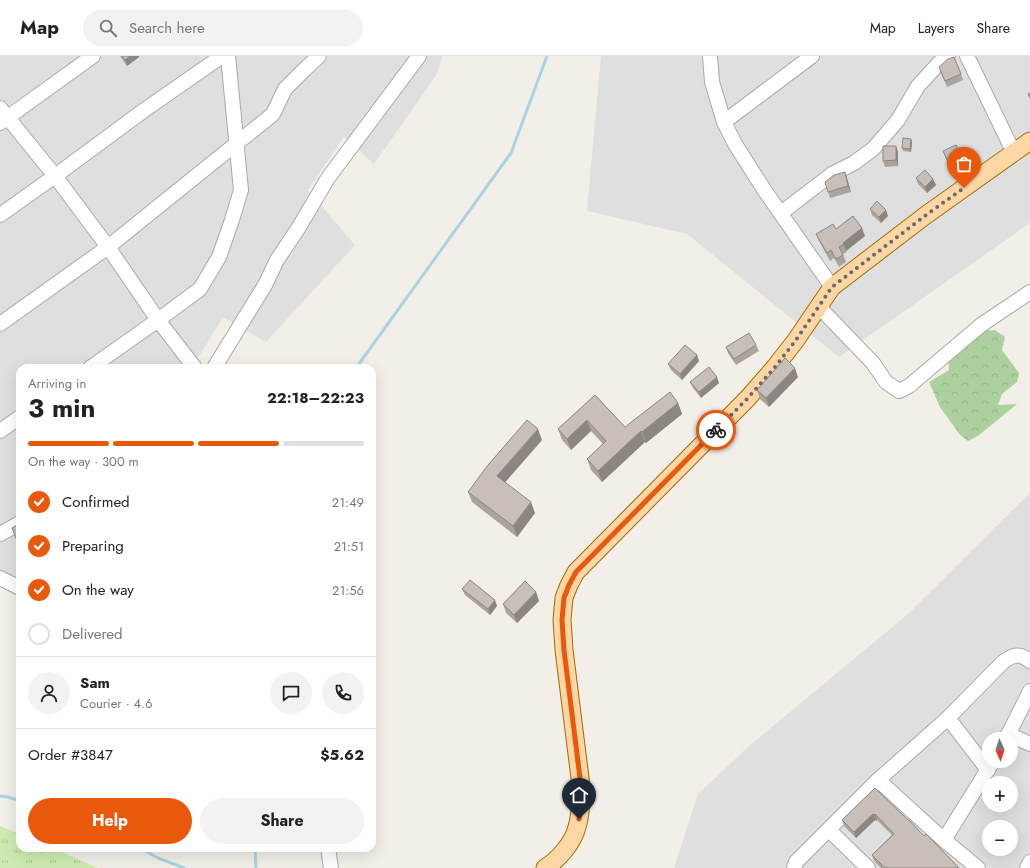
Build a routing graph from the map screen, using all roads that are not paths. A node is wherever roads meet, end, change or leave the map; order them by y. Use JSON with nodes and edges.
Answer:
{"nodes":[{"id":1,"x":94,"y":56,"type":"edge"},
{"id":2,"x":222,"y":56,"type":"edge"},
{"id":3,"x":228,"y":56,"type":"edge"},
{"id":4,"x":319,"y":56,"type":"edge"},
{"id":5,"x":419,"y":56,"type":"edge"},
{"id":6,"x":710,"y":56,"type":"edge"},
{"id":7,"x":812,"y":56,"type":"edge"},
{"id":8,"x":948,"y":56,"type":"edge"},
{"id":9,"x":967,"y":56,"type":"edge"},
{"id":10,"x":2,"y":116,"type":"edge"},
{"id":11,"x":724,"y":122,"type":"junction"},
{"id":12,"x":1030,"y":141,"type":"edge"},
{"id":13,"x":236,"y":144,"type":"junction"},
{"id":14,"x":1014,"y":153,"type":"junction"},
{"id":15,"x":54,"y":176,"type":"junction"},
{"id":16,"x":781,"y":213,"type":"junction"},
{"id":17,"x":0,"y":215,"type":"edge"},
{"id":18,"x":108,"y":246,"type":"junction"},
{"id":19,"x":832,"y":287,"type":"junction"},
{"id":20,"x":1030,"y":292,"type":"edge"},
{"id":21,"x":819,"y":307,"type":"junction"},
{"id":22,"x":158,"y":320,"type":"junction"},
{"id":23,"x":0,"y":324,"type":"edge"},
{"id":24,"x":96,"y":364,"type":"edge"},
{"id":25,"x":192,"y":364,"type":"edge"},
{"id":26,"x":216,"y":364,"type":"edge"},
{"id":27,"x":16,"y":420,"type":"edge"},
{"id":28,"x":0,"y":431,"type":"edge"},
{"id":29,"x":16,"y":525,"type":"edge"},
{"id":30,"x":0,"y":534,"type":"edge"},
{"id":31,"x":0,"y":578,"type":"edge"},
{"id":32,"x":16,"y":586,"type":"edge"},
{"id":33,"x":1030,"y":661,"type":"edge"},
{"id":34,"x":1030,"y":691,"type":"edge"},
{"id":35,"x":948,"y":718,"type":"junction"},
{"id":36,"x":1010,"y":732,"type":"edge"},
{"id":37,"x":1018,"y":740,"type":"edge"},
{"id":38,"x":1030,"y":744,"type":"edge"},
{"id":39,"x":982,"y":756,"type":"edge"},
{"id":40,"x":988,"y":768,"type":"edge"},
{"id":41,"x":878,"y":780,"type":"junction"},
{"id":42,"x":829,"y":830,"type":"junction"},
{"id":43,"x":944,"y":840,"type":"junction"},
{"id":44,"x":329,"y":852,"type":"edge"},
{"id":45,"x":1030,"y":862,"type":"edge"},
{"id":46,"x":331,"y":868,"type":"edge"},
{"id":47,"x":546,"y":868,"type":"edge"},
{"id":48,"x":794,"y":868,"type":"edge"},
{"id":49,"x":868,"y":868,"type":"edge"},
{"id":50,"x":978,"y":868,"type":"edge"},
{"id":51,"x":1027,"y":868,"type":"edge"}],
"edges":[{"from":1,"to":10,"type":"street"},
{"from":2,"to":15,"type":"street"},
{"from":3,"to":13,"type":"street"},
{"from":4,"to":13,"type":"street"},
{"from":5,"to":26,"type":"street"},
{"from":6,"to":11,"type":"street"},
{"from":7,"to":11,"type":"street"},
{"from":8,"to":16,"type":"street"},
{"from":9,"to":14,"type":"street"},
{"from":10,"to":15,"type":"street"},
{"from":11,"to":16,"type":"street"},
{"from":12,"to":14,"type":"main road"},
{"from":13,"to":18,"type":"street"},
{"from":13,"to":22,"type":"street"},
{"from":14,"to":19,"type":"main road"},
{"from":15,"to":17,"type":"street"},
{"from":15,"to":18,"type":"street"},
{"from":16,"to":19,"type":"street"},
{"from":18,"to":22,"type":"street"},
{"from":18,"to":23,"type":"street"},
{"from":19,"to":21,"type":"main road"},
{"from":20,"to":21,"type":"street"},
{"from":21,"to":47,"type":"main road"},
{"from":22,"to":24,"type":"street"},
{"from":22,"to":25,"type":"street"},
{"from":27,"to":28,"type":"street"},
{"from":29,"to":30,"type":"street"},
{"from":31,"to":32,"type":"street"},
{"from":33,"to":35,"type":"street"},
{"from":34,"to":36,"type":"street"},
{"from":35,"to":39,"type":"street"},
{"from":35,"to":41,"type":"street"},
{"from":37,"to":38,"type":"street"},
{"from":40,"to":43,"type":"street"},
{"from":41,"to":42,"type":"street"},
{"from":41,"to":43,"type":"street"},
{"from":42,"to":48,"type":"street"},
{"from":42,"to":49,"type":"street"},
{"from":43,"to":50,"type":"street"},
{"from":44,"to":46,"type":"street"},
{"from":45,"to":51,"type":"street"}]}
